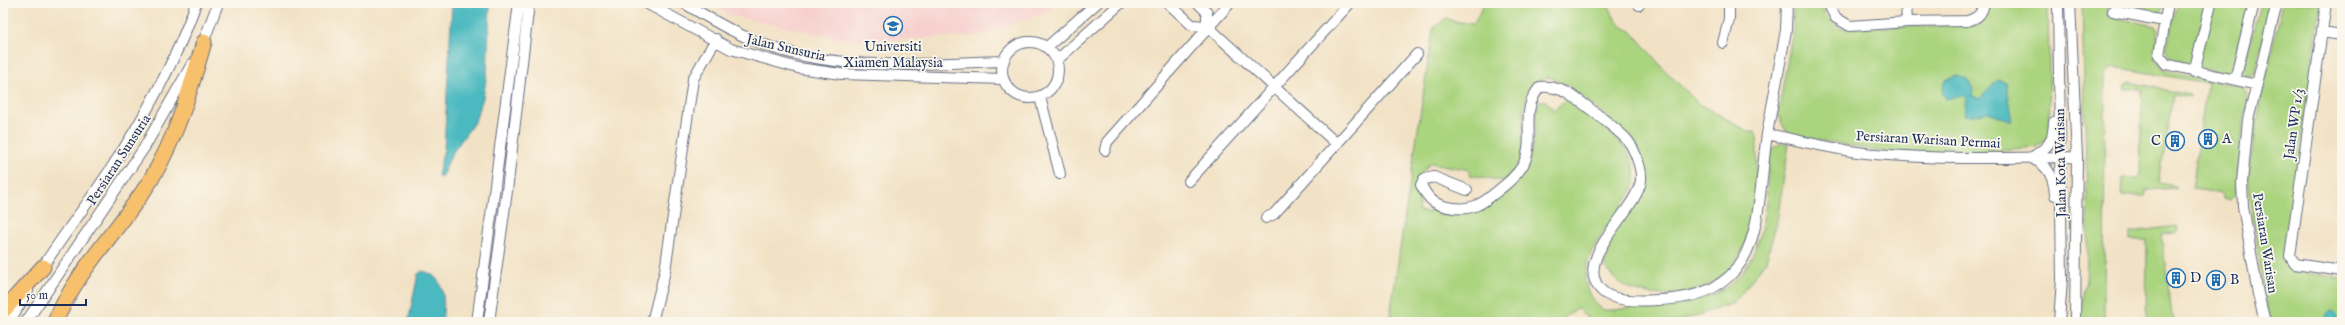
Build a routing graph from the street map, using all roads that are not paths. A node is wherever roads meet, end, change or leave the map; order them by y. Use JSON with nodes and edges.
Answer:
{"nodes":[{"id":1,"x":196,"y":3,"type":"edge"},
{"id":2,"x":218,"y":3,"type":"edge"},
{"id":3,"x":519,"y":3,"type":"edge"},
{"id":4,"x":529,"y":3,"type":"edge"},
{"id":5,"x":639,"y":3,"type":"edge"},
{"id":6,"x":646,"y":3,"type":"edge"},
{"id":7,"x":684,"y":3,"type":"edge"},
{"id":8,"x":1097,"y":3,"type":"edge"},
{"id":9,"x":1121,"y":3,"type":"edge"},
{"id":10,"x":1168,"y":3,"type":"edge"},
{"id":11,"x":1198,"y":3,"type":"edge"},
{"id":12,"x":1230,"y":3,"type":"edge"},
{"id":13,"x":1350,"y":3,"type":"edge"},
{"id":14,"x":1729,"y":3,"type":"edge"},
{"id":15,"x":1787,"y":3,"type":"edge"},
{"id":16,"x":1906,"y":3,"type":"edge"},
{"id":17,"x":1984,"y":3,"type":"edge"},
{"id":18,"x":2058,"y":3,"type":"edge"},
{"id":19,"x":2070,"y":3,"type":"edge"},
{"id":20,"x":2168,"y":3,"type":"edge"},
{"id":21,"x":2211,"y":3,"type":"edge"},
{"id":22,"x":2254,"y":3,"type":"edge"},
{"id":23,"x":2277,"y":3,"type":"edge"},
{"id":24,"x":2326,"y":3,"type":"edge"},
{"id":25,"x":1830,"y":6,"type":"edge"},
{"id":26,"x":2113,"y":11,"type":"dead end"},
{"id":27,"x":665,"y":15,"type":"junction"},
{"id":28,"x":2164,"y":21,"type":"junction"},
{"id":29,"x":1907,"y":22,"type":"junction"},
{"id":30,"x":1207,"y":26,"type":"junction"},
{"id":31,"x":2322,"y":32,"type":"junction"},
{"id":32,"x":2342,"y":35,"type":"edge"},
{"id":33,"x":716,"y":39,"type":"junction"},
{"id":34,"x":204,"y":42,"type":"junction"},
{"id":35,"x":1723,"y":43,"type":"dead end"},
{"id":36,"x":1047,"y":47,"type":"junction"},
{"id":37,"x":1417,"y":54,"type":"dead end"},
{"id":38,"x":1057,"y":60,"type":"junction"},
{"id":39,"x":1004,"y":61,"type":"junction"},
{"id":40,"x":2194,"y":72,"type":"junction"},
{"id":41,"x":1003,"y":79,"type":"junction"},
{"id":42,"x":2235,"y":80,"type":"junction"},
{"id":43,"x":2059,"y":81,"type":"junction"},
{"id":44,"x":2257,"y":85,"type":"junction"},
{"id":45,"x":1274,"y":87,"type":"junction"},
{"id":46,"x":1040,"y":97,"type":"junction"},
{"id":47,"x":1767,"y":134,"type":"junction"},
{"id":48,"x":1337,"y":144,"type":"junction"},
{"id":49,"x":1105,"y":150,"type":"dead end"},
{"id":50,"x":2061,"y":157,"type":"junction"},
{"id":51,"x":2077,"y":157,"type":"junction"},
{"id":52,"x":2031,"y":158,"type":"junction"},
{"id":53,"x":1060,"y":174,"type":"dead end"},
{"id":54,"x":1189,"y":181,"type":"dead end"},
{"id":55,"x":1467,"y":190,"type":"dead end"},
{"id":56,"x":1266,"y":218,"type":"dead end"},
{"id":57,"x":43,"y":267,"type":"junction"},
{"id":58,"x":2342,"y":271,"type":"edge"},
{"id":59,"x":2062,"y":279,"type":"junction"},
{"id":60,"x":3,"y":311,"type":"edge"},
{"id":61,"x":9,"y":322,"type":"edge"},
{"id":62,"x":26,"y":322,"type":"edge"},
{"id":63,"x":55,"y":322,"type":"edge"},
{"id":64,"x":477,"y":322,"type":"edge"},
{"id":65,"x":489,"y":322,"type":"edge"},
{"id":66,"x":652,"y":322,"type":"edge"},
{"id":67,"x":2059,"y":322,"type":"edge"},
{"id":68,"x":2075,"y":322,"type":"edge"},
{"id":69,"x":2265,"y":322,"type":"edge"}],
"edges":[{"from":1,"to":57,"type":"street","name":"Persiaran Sunsuria"},
{"from":2,"to":34,"type":"street","name":"Persiaran Sunsuria"},
{"from":3,"to":64,"type":"street"},
{"from":4,"to":65,"type":"street"},
{"from":5,"to":27,"type":"street"},
{"from":6,"to":27,"type":"street","name":"Jalan Sunsuria"},
{"from":7,"to":39,"type":"street","name":"Jalan Sunsuria"},
{"from":8,"to":36,"type":"street"},
{"from":9,"to":38,"type":"street"},
{"from":10,"to":30,"type":"street"},
{"from":11,"to":30,"type":"street"},
{"from":12,"to":30,"type":"street"},
{"from":13,"to":45,"type":"street"},
{"from":14,"to":35,"type":"street"},
{"from":15,"to":47,"type":"street"},
{"from":16,"to":29,"type":"street"},
{"from":17,"to":29,"type":"street"},
{"from":18,"to":43,"type":"street","name":"Jalan Kota Warisan"},
{"from":19,"to":51,"type":"street","name":"Jalan Kota Warisan"},
{"from":20,"to":28,"type":"street"},
{"from":21,"to":40,"type":"street"},
{"from":22,"to":42,"type":"street"},
{"from":23,"to":44,"type":"street","name":"Persiaran Warisan"},
{"from":24,"to":31,"type":"street","name":"Jalan WP 1/3"},
{"from":25,"to":29,"type":"street"},
{"from":26,"to":28,"type":"street"},
{"from":27,"to":33,"type":"street","name":"Jalan Sunsuria"},
{"from":28,"to":40,"type":"street"},
{"from":30,"to":45,"type":"street"},
{"from":30,"to":49,"type":"street"},
{"from":31,"to":32,"type":"street"},
{"from":31,"to":58,"type":"street","name":"Jalan WP 1/3"},
{"from":33,"to":41,"type":"street","name":"Jalan Sunsuria"},
{"from":33,"to":66,"type":"street"},
{"from":34,"to":62,"type":"street","name":"Persiaran Sunsuria"},
{"from":34,"to":63,"type":"highway"},
{"from":36,"to":38,"type":"street"},
{"from":36,"to":39,"type":"street"},
{"from":37,"to":48,"type":"street"},
{"from":38,"to":46,"type":"street"},
{"from":39,"to":41,"type":"street"},
{"from":40,"to":42,"type":"street"},
{"from":41,"to":46,"type":"street"},
{"from":42,"to":44,"type":"street"},
{"from":43,"to":50,"type":"street","name":"Jalan Kota Warisan"},
{"from":43,"to":52,"type":"street"},
{"from":44,"to":69,"type":"street","name":"Persiaran Warisan"},
{"from":45,"to":48,"type":"street"},
{"from":45,"to":54,"type":"street"},
{"from":46,"to":53,"type":"street"},
{"from":47,"to":52,"type":"street","name":"Persiaran Warisan Permai"},
{"from":47,"to":55,"type":"street"},
{"from":48,"to":56,"type":"street"},
{"from":50,"to":51,"type":"street","name":"Persiaran Warisan Permai"},
{"from":50,"to":52,"type":"street","name":"Persiaran Warisan Permai"},
{"from":50,"to":59,"type":"street","name":"Jalan Kota Warisan"},
{"from":51,"to":68,"type":"street","name":"Jalan Kota Warisan"},
{"from":52,"to":59,"type":"street"},
{"from":57,"to":60,"type":"highway"},
{"from":57,"to":61,"type":"street","name":"Persiaran Sunsuria"},
{"from":59,"to":67,"type":"street","name":"Jalan Kota Warisan"}]}
